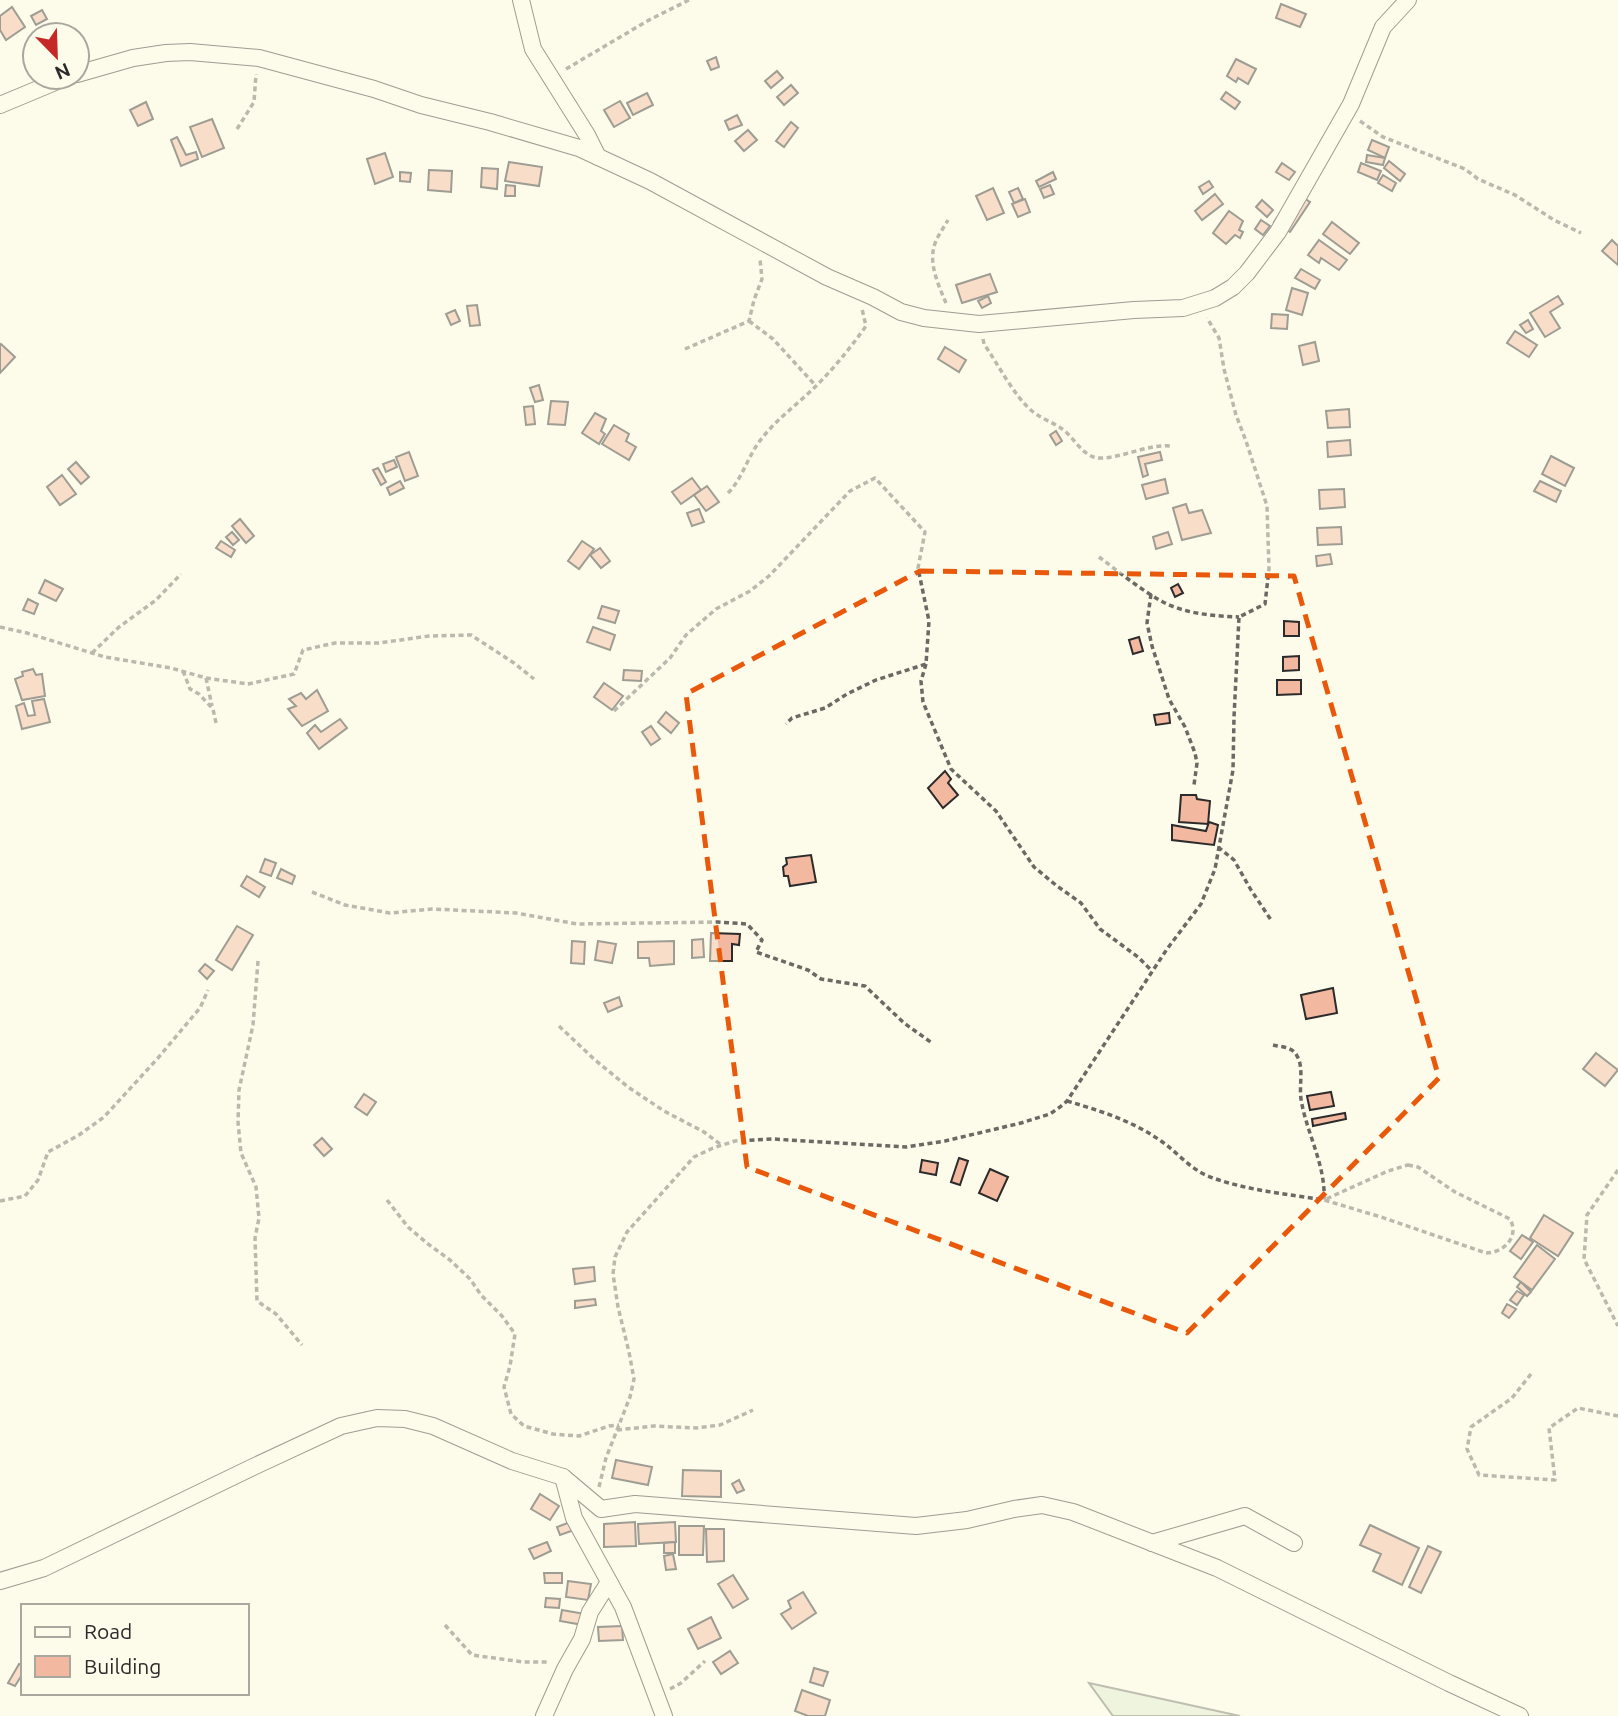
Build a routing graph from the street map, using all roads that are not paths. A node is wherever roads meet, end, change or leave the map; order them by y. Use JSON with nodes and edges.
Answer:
{"nodes":[{"id":1,"x":521,"y":0,"type":"edge"},
{"id":2,"x":1408,"y":0,"type":"edge"},
{"id":3,"x":91,"y":70,"type":"edge"},
{"id":4,"x":34,"y":91,"type":"edge"},
{"id":5,"x":0,"y":105,"type":"edge"},
{"id":6,"x":598,"y":157,"type":"junction"},
{"id":7,"x":563,"y":1477,"type":"junction"},
{"id":8,"x":1152,"y":1543,"type":"junction"},
{"id":9,"x":1294,"y":1543,"type":"dead end"},
{"id":10,"x":0,"y":1581,"type":"edge"},
{"id":11,"x":609,"y":1582,"type":"junction"},
{"id":12,"x":544,"y":1716,"type":"edge"},
{"id":13,"x":664,"y":1716,"type":"edge"},
{"id":14,"x":1520,"y":1716,"type":"edge"}],
"edges":[{"from":1,"to":6,"type":"street"},
{"from":2,"to":6,"type":"street"},
{"from":3,"to":6,"type":"street"},
{"from":4,"to":5,"type":"street"},
{"from":7,"to":8,"type":"street"},
{"from":7,"to":10,"type":"street"},
{"from":7,"to":11,"type":"street"},
{"from":8,"to":9,"type":"street"},
{"from":8,"to":14,"type":"street"},
{"from":11,"to":12,"type":"street"},
{"from":11,"to":13,"type":"street"}]}
